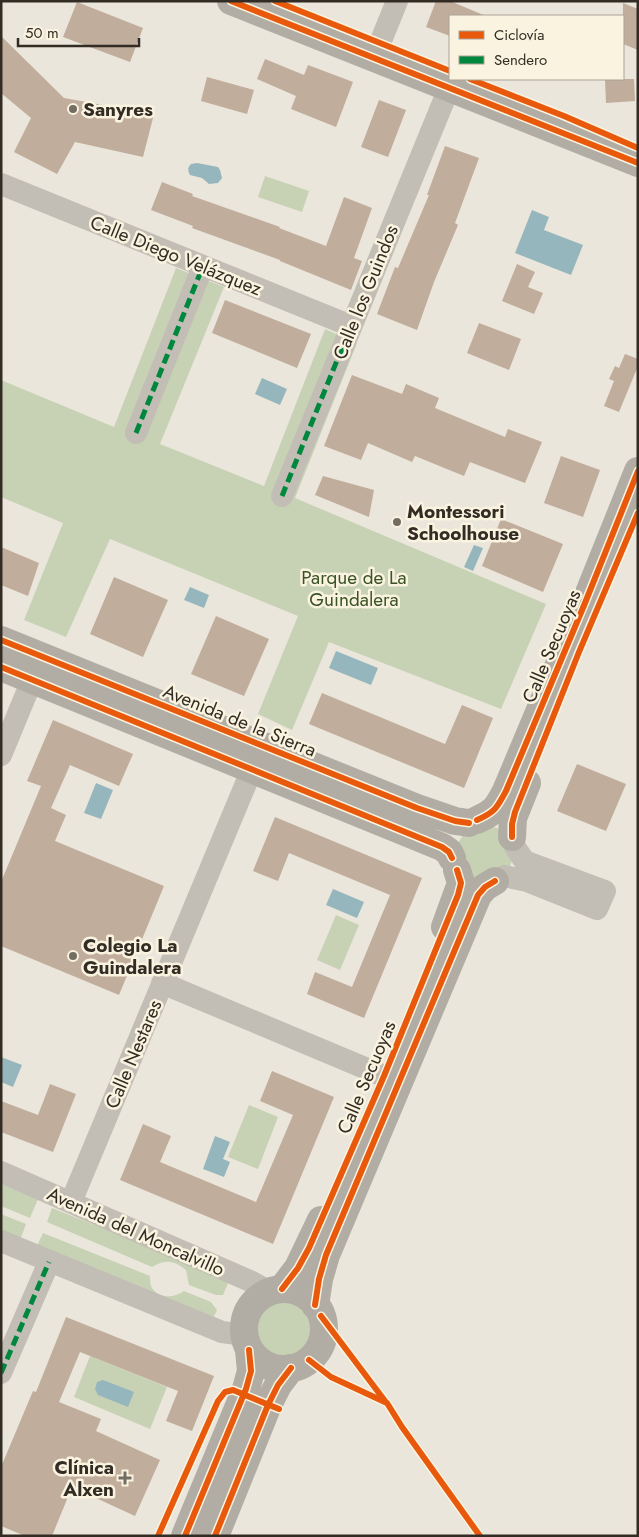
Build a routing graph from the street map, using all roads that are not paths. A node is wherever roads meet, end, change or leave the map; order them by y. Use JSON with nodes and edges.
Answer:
{"nodes":[{"id":1,"x":231,"y":1,"type":"edge"},
{"id":2,"x":275,"y":1,"type":"edge"},
{"id":3,"x":397,"y":1,"type":"edge"},
{"id":4,"x":380,"y":43,"type":"junction"},
{"id":5,"x":449,"y":76,"type":"edge"},
{"id":6,"x":449,"y":77,"type":"edge"},
{"id":7,"x":456,"y":80,"type":"edge"},
{"id":8,"x":458,"y":80,"type":"edge"},
{"id":9,"x":459,"y":80,"type":"edge"},
{"id":10,"x":638,"y":148,"type":"edge"},
{"id":11,"x":638,"y":163,"type":"edge"},
{"id":12,"x":1,"y":184,"type":"edge"},
{"id":13,"x":203,"y":266,"type":"junction"},
{"id":14,"x":351,"y":326,"type":"junction"},
{"id":15,"x":136,"y":433,"type":"dead end"},
{"id":16,"x":638,"y":471,"type":"edge"},
{"id":17,"x":282,"y":496,"type":"dead end"},
{"id":18,"x":638,"y":513,"type":"edge"},
{"id":19,"x":1,"y":640,"type":"edge"},
{"id":20,"x":1,"y":667,"type":"edge"},
{"id":21,"x":32,"y":680,"type":"junction"},
{"id":22,"x":1,"y":755,"type":"edge"},
{"id":23,"x":252,"y":769,"type":"junction"},
{"id":24,"x":473,"y":821,"type":"junction"},
{"id":25,"x":514,"y":842,"type":"junction"},
{"id":26,"x":455,"y":864,"type":"junction"},
{"id":27,"x":499,"y":879,"type":"junction"},
{"id":28,"x":162,"y":983,"type":"junction"},
{"id":29,"x":384,"y":1076,"type":"junction"},
{"id":30,"x":1,"y":1172,"type":"edge"},
{"id":31,"x":71,"y":1202,"type":"junction"},
{"id":32,"x":1,"y":1241,"type":"edge"},
{"id":33,"x":49,"y":1262,"type":"junction"},
{"id":34,"x":276,"y":1291,"type":"junction"},
{"id":35,"x":316,"y":1305,"type":"junction"},
{"id":36,"x":247,"y":1342,"type":"junction"},
{"id":37,"x":291,"y":1368,"type":"junction"},
{"id":38,"x":1,"y":1373,"type":"edge"},
{"id":39,"x":185,"y":1536,"type":"edge"},
{"id":40,"x":215,"y":1536,"type":"edge"}],
"edges":[{"from":1,"to":6,"type":"main road"},
{"from":2,"to":4,"type":"main road"},
{"from":3,"to":4,"type":"street"},
{"from":4,"to":5,"type":"main road"},
{"from":7,"to":14,"type":"street","name":"Calle los Guindos"},
{"from":8,"to":11,"type":"main road"},
{"from":9,"to":10,"type":"main road"},
{"from":12,"to":13,"type":"street","name":"Calle Diego Velázquez"},
{"from":13,"to":14,"type":"street","name":"Calle Diego Velázquez"},
{"from":13,"to":15,"type":"street"},
{"from":14,"to":17,"type":"street","name":"Calle los Guindos"},
{"from":16,"to":24,"type":"main road","name":"Calle Secuoyas"},
{"from":18,"to":25,"type":"main road","name":"Calle Secuoyas"},
{"from":19,"to":24,"type":"main road","name":"Avenida de la Sierra"},
{"from":20,"to":21,"type":"main road"},
{"from":21,"to":22,"type":"street"},
{"from":21,"to":23,"type":"main road"},
{"from":23,"to":26,"type":"main road"},
{"from":23,"to":28,"type":"street","name":"Calle Nestares"},
{"from":24,"to":25,"type":"main road"},
{"from":24,"to":26,"type":"main road"},
{"from":25,"to":27,"type":"main road"},
{"from":25,"to":27,"type":"street"},
{"from":26,"to":27,"type":"main road"},
{"from":26,"to":29,"type":"main road","name":"Calle Secuoyas"},
{"from":27,"to":35,"type":"main road","name":"Calle Secuoyas"},
{"from":28,"to":29,"type":"street"},
{"from":28,"to":31,"type":"street","name":"Calle Nestares"},
{"from":29,"to":34,"type":"main road","name":"Calle Secuoyas"},
{"from":30,"to":31,"type":"street","name":"Avenida del Moncalvillo"},
{"from":31,"to":34,"type":"street","name":"Avenida del Moncalvillo"},
{"from":32,"to":33,"type":"street"},
{"from":33,"to":36,"type":"street"},
{"from":33,"to":38,"type":"street"},
{"from":34,"to":35,"type":"main road"},
{"from":34,"to":36,"type":"main road"},
{"from":35,"to":37,"type":"main road"},
{"from":36,"to":37,"type":"main road"},
{"from":36,"to":39,"type":"main road"},
{"from":37,"to":40,"type":"main road"}]}
